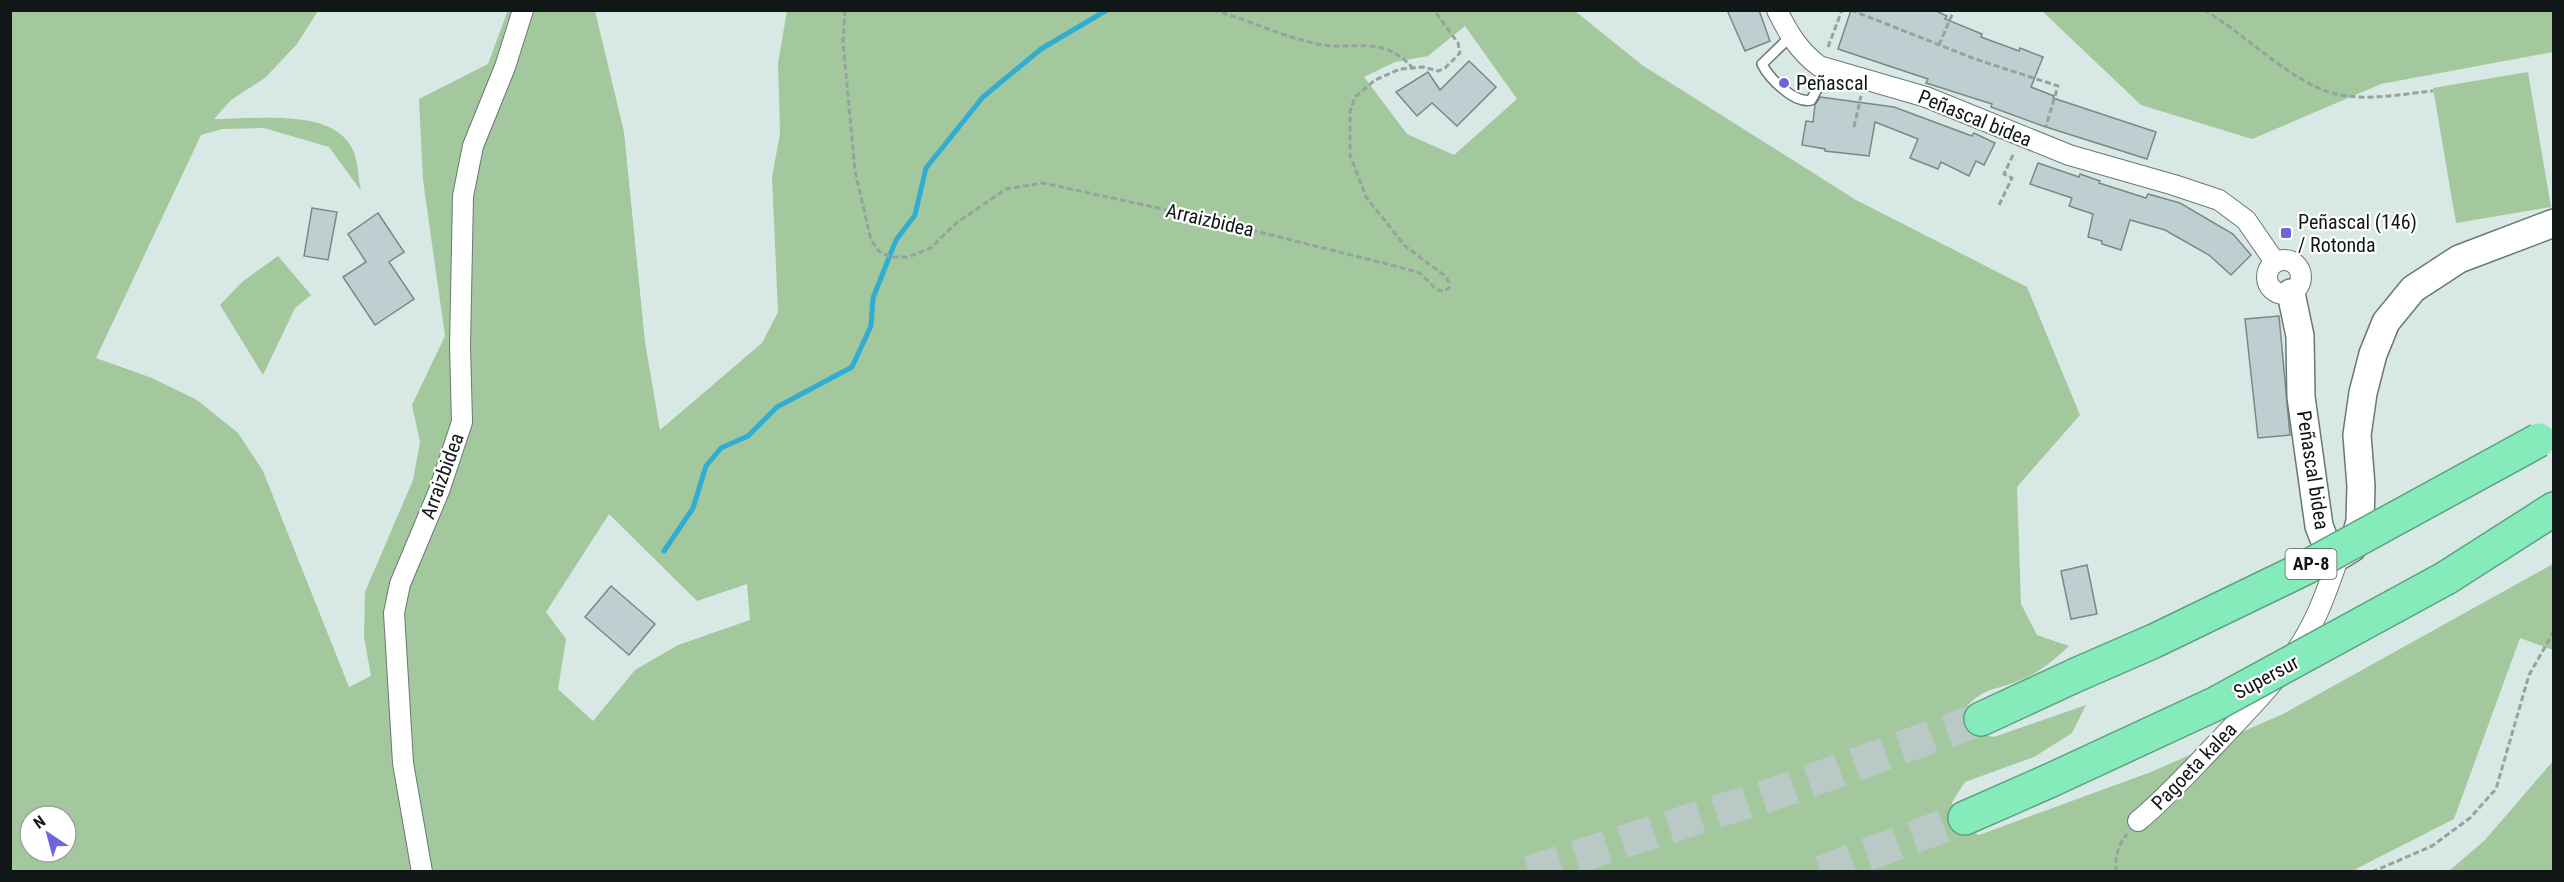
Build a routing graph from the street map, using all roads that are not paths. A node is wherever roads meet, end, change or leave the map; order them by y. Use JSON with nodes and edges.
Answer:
{"nodes":[{"id":1,"x":523,"y":10,"type":"edge"},
{"id":2,"x":1777,"y":10,"type":"edge"},
{"id":3,"x":1790,"y":37,"type":"junction"},
{"id":4,"x":1828,"y":70,"type":"junction"},
{"id":5,"x":2553,"y":223,"type":"edge"},
{"id":6,"x":2291,"y":293,"type":"joint"},
{"id":7,"x":2546,"y":436,"type":"edge"},
{"id":8,"x":2549,"y":521,"type":"edge"},
{"id":9,"x":2339,"y":556,"type":"junction"},
{"id":10,"x":1981,"y":719,"type":"tunnel mouth"},
{"id":11,"x":1965,"y":818,"type":"tunnel mouth"},
{"id":12,"x":2138,"y":821,"type":"road end"},
{"id":13,"x":422,"y":872,"type":"edge"}],
"edges":[{"from":1,"to":13,"type":"street","name":"Arraizbidea"},
{"from":2,"to":3,"type":"street","name":"Peñascal bidea"},
{"from":3,"to":4,"type":"street","name":"Peñascal bidea"},
{"from":3,"to":4,"type":"lane"},
{"from":4,"to":6,"type":"street","name":"Peñascal bidea"},
{"from":5,"to":9,"type":"street","name":"Peñascal bidea"},
{"from":6,"to":9,"type":"street","name":"Peñascal bidea"},
{"from":7,"to":10,"type":"highway","number":"AP-8","bridge":true},
{"from":8,"to":11,"type":"highway","name":"Supersur","bridge":true},
{"from":9,"to":12,"type":"street","name":"Pagoeta kalea"}]}
